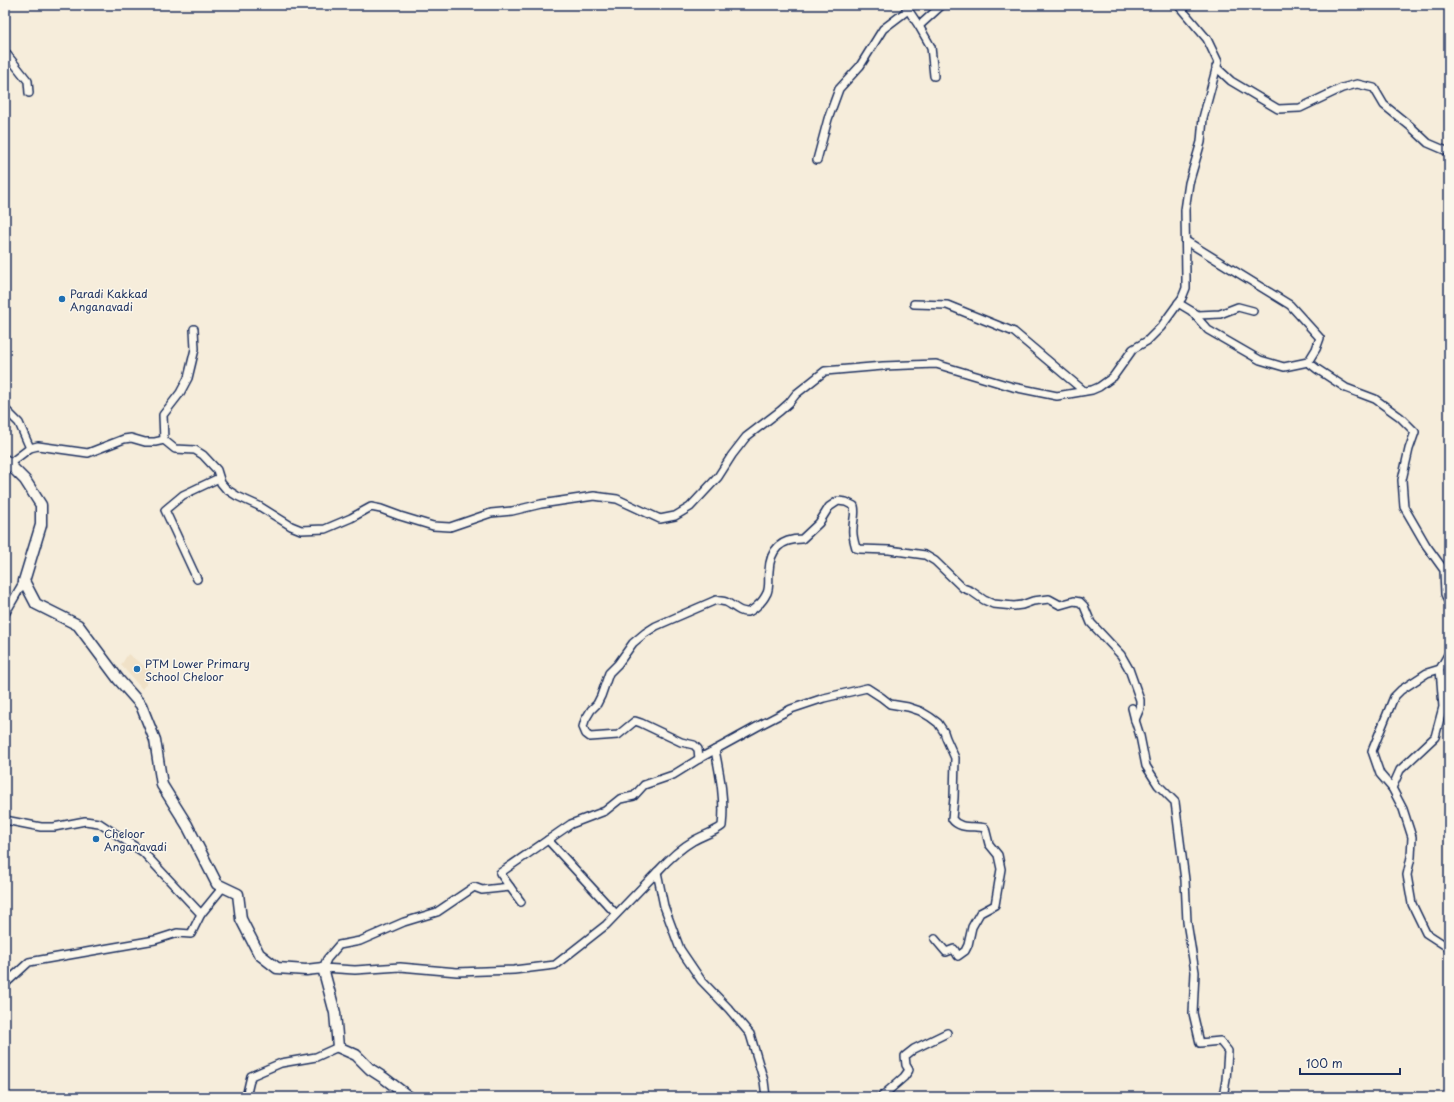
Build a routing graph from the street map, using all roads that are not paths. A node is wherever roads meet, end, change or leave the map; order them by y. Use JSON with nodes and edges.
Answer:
{"nodes":[{"id":1,"x":942,"y":5,"type":"edge"},
{"id":2,"x":1178,"y":5,"type":"edge"},
{"id":3,"x":906,"y":7,"type":"edge"},
{"id":4,"x":919,"y":26,"type":"junction"},
{"id":5,"x":5,"y":52,"type":"edge"},
{"id":6,"x":1216,"y":67,"type":"junction"},
{"id":7,"x":934,"y":76,"type":"dead end"},
{"id":8,"x":29,"y":93,"type":"dead end"},
{"id":9,"x":1449,"y":152,"type":"edge"},
{"id":10,"x":817,"y":160,"type":"dead end"},
{"id":11,"x":1186,"y":241,"type":"junction"},
{"id":12,"x":1178,"y":303,"type":"junction"},
{"id":13,"x":914,"y":304,"type":"dead end"},
{"id":14,"x":1253,"y":311,"type":"dead end"},
{"id":15,"x":1193,"y":313,"type":"junction"},
{"id":16,"x":194,"y":329,"type":"dead end"},
{"id":17,"x":1308,"y":362,"type":"junction"},
{"id":18,"x":1084,"y":391,"type":"junction"},
{"id":19,"x":5,"y":408,"type":"edge"},
{"id":20,"x":164,"y":440,"type":"junction"},
{"id":21,"x":30,"y":448,"type":"junction"},
{"id":22,"x":7,"y":462,"type":"edge"},
{"id":23,"x":219,"y":478,"type":"junction"},
{"id":24,"x":198,"y":579,"type":"dead end"},
{"id":25,"x":24,"y":581,"type":"junction"},
{"id":26,"x":1449,"y":604,"type":"edge"},
{"id":27,"x":5,"y":614,"type":"edge"},
{"id":28,"x":1449,"y":653,"type":"edge"},
{"id":29,"x":1440,"y":669,"type":"junction"},
{"id":30,"x":1132,"y":708,"type":"dead end"},
{"id":31,"x":1135,"y":720,"type":"junction"},
{"id":32,"x":715,"y":750,"type":"junction"},
{"id":33,"x":699,"y":759,"type":"junction"},
{"id":34,"x":1392,"y":788,"type":"junction"},
{"id":35,"x":5,"y":820,"type":"edge"},
{"id":36,"x":548,"y":840,"type":"junction"},
{"id":37,"x":657,"y":872,"type":"junction"},
{"id":38,"x":222,"y":887,"type":"junction"},
{"id":39,"x":510,"y":887,"type":"junction"},
{"id":40,"x":522,"y":902,"type":"dead end"},
{"id":41,"x":201,"y":914,"type":"junction"},
{"id":42,"x":616,"y":914,"type":"junction"},
{"id":43,"x":935,"y":939,"type":"dead end"},
{"id":44,"x":1449,"y":948,"type":"edge"},
{"id":45,"x":323,"y":968,"type":"junction"},
{"id":46,"x":5,"y":984,"type":"edge"},
{"id":47,"x":947,"y":1033,"type":"dead end"},
{"id":48,"x":338,"y":1047,"type":"junction"},
{"id":49,"x":246,"y":1097,"type":"edge"},
{"id":50,"x":409,"y":1097,"type":"edge"},
{"id":51,"x":766,"y":1097,"type":"edge"},
{"id":52,"x":881,"y":1097,"type":"edge"},
{"id":53,"x":1223,"y":1097,"type":"edge"}],
"edges":[{"from":1,"to":4,"type":"street"},
{"from":2,"to":6,"type":"street"},
{"from":3,"to":4,"type":"street"},
{"from":3,"to":10,"type":"street"},
{"from":4,"to":7,"type":"street"},
{"from":5,"to":8,"type":"street"},
{"from":6,"to":9,"type":"street"},
{"from":6,"to":11,"type":"street"},
{"from":11,"to":12,"type":"street"},
{"from":11,"to":17,"type":"street"},
{"from":12,"to":15,"type":"street"},
{"from":12,"to":18,"type":"street"},
{"from":13,"to":18,"type":"street"},
{"from":14,"to":15,"type":"street"},
{"from":15,"to":17,"type":"street"},
{"from":16,"to":20,"type":"street"},
{"from":17,"to":26,"type":"street"},
{"from":18,"to":23,"type":"street"},
{"from":19,"to":21,"type":"street"},
{"from":20,"to":21,"type":"street"},
{"from":20,"to":23,"type":"street"},
{"from":21,"to":22,"type":"street"},
{"from":22,"to":25,"type":"main road"},
{"from":23,"to":24,"type":"street"},
{"from":25,"to":27,"type":"street"},
{"from":25,"to":38,"type":"main road"},
{"from":28,"to":29,"type":"street"},
{"from":29,"to":34,"type":"street"},
{"from":29,"to":34,"type":"street"},
{"from":30,"to":31,"type":"street"},
{"from":31,"to":33,"type":"street"},
{"from":31,"to":53,"type":"street"},
{"from":32,"to":33,"type":"street"},
{"from":32,"to":37,"type":"street"},
{"from":32,"to":43,"type":"street"},
{"from":33,"to":36,"type":"street"},
{"from":34,"to":44,"type":"street"},
{"from":35,"to":41,"type":"street"},
{"from":36,"to":39,"type":"street"},
{"from":36,"to":42,"type":"street"},
{"from":37,"to":42,"type":"street"},
{"from":37,"to":51,"type":"street"},
{"from":38,"to":41,"type":"street"},
{"from":38,"to":45,"type":"main road"},
{"from":39,"to":40,"type":"street"},
{"from":39,"to":45,"type":"street"},
{"from":41,"to":46,"type":"street"},
{"from":42,"to":45,"type":"street"},
{"from":45,"to":48,"type":"main road"},
{"from":47,"to":52,"type":"street"},
{"from":48,"to":49,"type":"street"},
{"from":48,"to":50,"type":"main road"}]}
